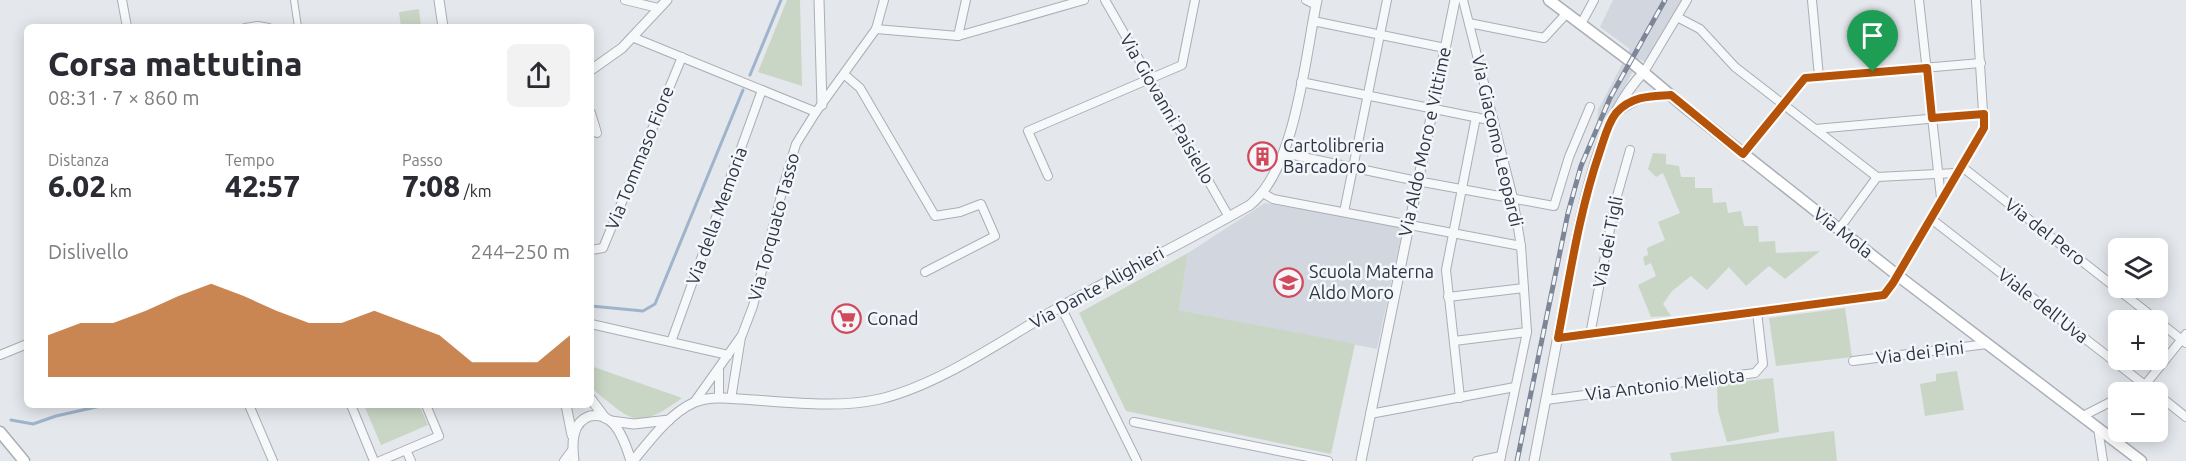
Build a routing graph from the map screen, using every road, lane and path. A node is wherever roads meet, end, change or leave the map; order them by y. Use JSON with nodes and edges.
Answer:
{"nodes":[{"id":1,"x":122,"y":0,"type":"edge"},
{"id":2,"x":294,"y":0,"type":"edge"},
{"id":3,"x":439,"y":0,"type":"edge"},
{"id":4,"x":625,"y":0,"type":"edge"},
{"id":5,"x":667,"y":0,"type":"edge"},
{"id":6,"x":819,"y":0,"type":"edge"},
{"id":7,"x":884,"y":0,"type":"edge"},
{"id":8,"x":966,"y":0,"type":"edge"},
{"id":9,"x":1084,"y":0,"type":"edge"},
{"id":10,"x":1105,"y":0,"type":"edge"},
{"id":11,"x":1195,"y":0,"type":"edge"},
{"id":12,"x":1306,"y":0,"type":"edge"},
{"id":13,"x":1387,"y":0,"type":"edge"},
{"id":14,"x":1455,"y":0,"type":"edge"},
{"id":15,"x":1463,"y":0,"type":"edge"},
{"id":16,"x":1549,"y":0,"type":"edge"},
{"id":17,"x":1594,"y":0,"type":"edge"},
{"id":18,"x":1687,"y":0,"type":"edge"},
{"id":19,"x":1812,"y":0,"type":"edge"},
{"id":20,"x":1919,"y":0,"type":"edge"},
{"id":21,"x":1976,"y":0,"type":"edge"},
{"id":22,"x":645,"y":2,"type":"edge"},
{"id":23,"x":1317,"y":2,"type":"edge"},
{"id":24,"x":658,"y":8,"type":"junction"},
{"id":25,"x":1567,"y":13,"type":"junction"},
{"id":26,"x":1677,"y":17,"type":"junction"},
{"id":27,"x":1313,"y":21,"type":"junction"},
{"id":28,"x":1468,"y":23,"type":"junction"},
{"id":29,"x":126,"y":24,"type":"edge"},
{"id":30,"x":298,"y":24,"type":"edge"},
{"id":31,"x":443,"y":24,"type":"edge"},
{"id":32,"x":1581,"y":24,"type":"junction"},
{"id":33,"x":876,"y":29,"type":"junction"},
{"id":34,"x":1380,"y":34,"type":"junction"},
{"id":35,"x":632,"y":36,"type":"junction"},
{"id":36,"x":958,"y":36,"type":"junction"},
{"id":37,"x":1445,"y":48,"type":"junction"},
{"id":38,"x":682,"y":57,"type":"junction"},
{"id":39,"x":1981,"y":63,"type":"junction"},
{"id":40,"x":594,"y":68,"type":"edge"},
{"id":41,"x":1927,"y":68,"type":"junction"},
{"id":42,"x":1644,"y":72,"type":"junction"},
{"id":43,"x":845,"y":75,"type":"junction"},
{"id":44,"x":1819,"y":77,"type":"junction"},
{"id":45,"x":1150,"y":78,"type":"junction"},
{"id":46,"x":1301,"y":82,"type":"junction"},
{"id":47,"x":762,"y":90,"type":"junction"},
{"id":48,"x":1671,"y":95,"type":"junction"},
{"id":49,"x":1368,"y":96,"type":"junction"},
{"id":50,"x":1783,"y":104,"type":"junction"},
{"id":51,"x":1590,"y":106,"type":"dead end"},
{"id":52,"x":819,"y":108,"type":"junction"},
{"id":53,"x":1432,"y":109,"type":"junction"},
{"id":54,"x":1616,"y":114,"type":"junction"},
{"id":55,"x":1984,"y":114,"type":"junction"},
{"id":56,"x":1476,"y":117,"type":"junction"},
{"id":57,"x":1932,"y":118,"type":"junction"},
{"id":58,"x":1494,"y":121,"type":"junction"},
{"id":59,"x":594,"y":123,"type":"edge"},
{"id":60,"x":1815,"y":129,"type":"junction"},
{"id":61,"x":597,"y":133,"type":"dead end"},
{"id":62,"x":1630,"y":150,"type":"dead end"},
{"id":63,"x":1284,"y":153,"type":"junction"},
{"id":64,"x":1743,"y":154,"type":"junction"},
{"id":65,"x":1353,"y":168,"type":"junction"},
{"id":66,"x":1959,"y":169,"type":"junction"},
{"id":67,"x":1939,"y":174,"type":"junction"},
{"id":68,"x":1048,"y":176,"type":"dead end"},
{"id":69,"x":1877,"y":177,"type":"junction"},
{"id":70,"x":1417,"y":181,"type":"junction"},
{"id":71,"x":1462,"y":189,"type":"junction"},
{"id":72,"x":1263,"y":193,"type":"junction"},
{"id":73,"x":1513,"y":198,"type":"junction"},
{"id":74,"x":1941,"y":198,"type":"junction"},
{"id":75,"x":1344,"y":212,"type":"junction"},
{"id":76,"x":1230,"y":217,"type":"junction"},
{"id":77,"x":1930,"y":218,"type":"junction"},
{"id":78,"x":1408,"y":224,"type":"junction"},
{"id":79,"x":1839,"y":229,"type":"junction"},
{"id":80,"x":1453,"y":233,"type":"junction"},
{"id":81,"x":1521,"y":246,"type":"junction"},
{"id":82,"x":594,"y":250,"type":"edge"},
{"id":83,"x":925,"y":272,"type":"dead end"},
{"id":84,"x":1897,"y":275,"type":"junction"},
{"id":85,"x":1524,"y":288,"type":"junction"},
{"id":86,"x":1448,"y":297,"type":"junction"},
{"id":87,"x":1061,"y":307,"type":"junction"},
{"id":88,"x":1757,"y":312,"type":"junction"},
{"id":89,"x":594,"y":325,"type":"edge"},
{"id":90,"x":1527,"y":332,"type":"junction"},
{"id":91,"x":1590,"y":334,"type":"junction"},
{"id":92,"x":741,"y":335,"type":"junction"},
{"id":93,"x":1558,"y":338,"type":"junction"},
{"id":94,"x":2184,"y":339,"type":"edge"},
{"id":95,"x":1454,"y":341,"type":"junction"},
{"id":96,"x":671,"y":342,"type":"junction"},
{"id":97,"x":1988,"y":344,"type":"junction"},
{"id":98,"x":24,"y":345,"type":"edge"},
{"id":99,"x":0,"y":355,"type":"edge"},
{"id":100,"x":728,"y":355,"type":"junction"},
{"id":101,"x":1853,"y":362,"type":"dead end"},
{"id":102,"x":719,"y":370,"type":"junction"},
{"id":103,"x":2141,"y":382,"type":"edge"},
{"id":104,"x":2148,"y":382,"type":"edge"},
{"id":105,"x":1515,"y":387,"type":"junction"},
{"id":106,"x":719,"y":398,"type":"junction"},
{"id":107,"x":731,"y":399,"type":"junction"},
{"id":108,"x":1460,"y":399,"type":"junction"},
{"id":109,"x":1546,"y":400,"type":"junction"},
{"id":110,"x":694,"y":402,"type":"junction"},
{"id":111,"x":594,"y":403,"type":"edge"},
{"id":112,"x":2108,"y":403,"type":"edge"},
{"id":113,"x":2168,"y":403,"type":"edge"},
{"id":114,"x":250,"y":408,"type":"edge"},
{"id":115,"x":352,"y":408,"type":"edge"},
{"id":116,"x":427,"y":408,"type":"edge"},
{"id":117,"x":567,"y":408,"type":"edge"},
{"id":118,"x":1370,"y":414,"type":"junction"},
{"id":119,"x":2083,"y":416,"type":"junction"},
{"id":120,"x":2186,"y":417,"type":"edge"},
{"id":121,"x":608,"y":419,"type":"junction"},
{"id":122,"x":669,"y":420,"type":"junction"},
{"id":123,"x":1134,"y":422,"type":"dead end"},
{"id":124,"x":2097,"y":426,"type":"junction"},
{"id":125,"x":0,"y":432,"type":"edge"},
{"id":126,"x":573,"y":445,"type":"junction"},
{"id":127,"x":406,"y":450,"type":"junction"},
{"id":128,"x":1501,"y":458,"type":"edge"},
{"id":129,"x":24,"y":461,"type":"edge"},
{"id":130,"x":273,"y":461,"type":"edge"},
{"id":131,"x":374,"y":461,"type":"edge"},
{"id":132,"x":380,"y":461,"type":"edge"},
{"id":133,"x":411,"y":461,"type":"edge"},
{"id":134,"x":564,"y":461,"type":"edge"},
{"id":135,"x":574,"y":461,"type":"edge"},
{"id":136,"x":632,"y":461,"type":"edge"},
{"id":137,"x":1137,"y":461,"type":"edge"},
{"id":138,"x":1328,"y":461,"type":"edge"},
{"id":139,"x":1361,"y":461,"type":"edge"},
{"id":140,"x":1477,"y":461,"type":"edge"},
{"id":141,"x":1534,"y":461,"type":"edge"},
{"id":142,"x":2103,"y":461,"type":"edge"},
{"id":143,"x":2141,"y":461,"type":"edge"}],
"edges":[{"from":1,"to":29,"type":"street"},
{"from":2,"to":30,"type":"street"},
{"from":3,"to":31,"type":"street"},
{"from":4,"to":22,"type":"street"},
{"from":5,"to":24,"type":"street"},
{"from":6,"to":52,"type":"street"},
{"from":7,"to":33,"type":"street","name":"Via Torquato Tasso"},
{"from":8,"to":36,"type":"street"},
{"from":9,"to":36,"type":"street"},
{"from":10,"to":45,"type":"street","name":"Via Giovanni Paisiello"},
{"from":11,"to":45,"type":"street"},
{"from":12,"to":23,"type":"street"},
{"from":13,"to":34,"type":"street"},
{"from":14,"to":37,"type":"street","name":"Via Aldo Moro e Vittime"},
{"from":15,"to":28,"type":"street","name":"Via Giacomo Leopardi"},
{"from":16,"to":25,"type":"main road","name":"Via Mola"},
{"from":17,"to":32,"type":"street"},
{"from":18,"to":26,"type":"street"},
{"from":19,"to":44,"type":"street"},
{"from":20,"to":41,"type":"street"},
{"from":21,"to":39,"type":"street"},
{"from":22,"to":24,"type":"street"},
{"from":23,"to":27,"type":"street","name":"Via Dante Alighieri"},
{"from":24,"to":35,"type":"street"},
{"from":25,"to":28,"type":"street"},
{"from":25,"to":32,"type":"main road","name":"Via Mola"},
{"from":26,"to":42,"type":"street"},
{"from":26,"to":50,"type":"street"},
{"from":27,"to":34,"type":"street"},
{"from":27,"to":46,"type":"street","name":"Via Dante Alighieri"},
{"from":28,"to":58,"type":"street","name":"Via Giacomo Leopardi"},
{"from":32,"to":42,"type":"main road","name":"Via Mola"},
{"from":33,"to":36,"type":"street"},
{"from":33,"to":43,"type":"street","name":"Via Torquato Tasso"},
{"from":34,"to":37,"type":"street"},
{"from":34,"to":49,"type":"street"},
{"from":35,"to":38,"type":"street"},
{"from":35,"to":40,"type":"street"},
{"from":37,"to":53,"type":"street","name":"Via Aldo Moro e Vittime"},
{"from":38,"to":47,"type":"street"},
{"from":38,"to":82,"type":"street","name":"Via Tommaso Fiore"},
{"from":39,"to":41,"type":"street"},
{"from":39,"to":55,"type":"street"},
{"from":41,"to":44,"type":"street"},
{"from":41,"to":57,"type":"street"},
{"from":42,"to":48,"type":"main road","name":"Via Mola"},
{"from":42,"to":54,"type":"street"},
{"from":43,"to":52,"type":"street","name":"Via Torquato Tasso"},
{"from":43,"to":83,"type":"street"},
{"from":44,"to":50,"type":"street"},
{"from":45,"to":68,"type":"street"},
{"from":45,"to":76,"type":"street","name":"Via Giovanni Paisiello"},
{"from":46,"to":49,"type":"street"},
{"from":46,"to":63,"type":"street","name":"Via Dante Alighieri"},
{"from":47,"to":52,"type":"street"},
{"from":47,"to":96,"type":"street","name":"Via della Memoria"},
{"from":48,"to":54,"type":"street"},
{"from":48,"to":64,"type":"main road","name":"Via Mola"},
{"from":49,"to":53,"type":"street"},
{"from":49,"to":65,"type":"street"},
{"from":50,"to":60,"type":"street"},
{"from":50,"to":64,"type":"street"},
{"from":51,"to":73,"type":"street"},
{"from":52,"to":92,"type":"street","name":"Via Torquato Tasso"},
{"from":53,"to":56,"type":"street"},
{"from":53,"to":70,"type":"street","name":"Via Aldo Moro e Vittime"},
{"from":54,"to":93,"type":"street"},
{"from":55,"to":57,"type":"street"},
{"from":55,"to":66,"type":"street"},
{"from":56,"to":58,"type":"street"},
{"from":56,"to":71,"type":"street"},
{"from":57,"to":60,"type":"street"},
{"from":57,"to":67,"type":"street"},
{"from":58,"to":73,"type":"street","name":"Via Giacomo Leopardi"},
{"from":59,"to":61,"type":"street"},
{"from":60,"to":69,"type":"street"},
{"from":62,"to":91,"type":"street","name":"Via dei Tigli"},
{"from":63,"to":65,"type":"street"},
{"from":63,"to":72,"type":"street","name":"Via Dante Alighieri"},
{"from":64,"to":79,"type":"main road","name":"Via Mola"},
{"from":65,"to":70,"type":"street"},
{"from":65,"to":75,"type":"street"},
{"from":66,"to":67,"type":"street"},
{"from":66,"to":74,"type":"street"},
{"from":66,"to":94,"type":"street","name":"Via del Pero"},
{"from":67,"to":69,"type":"street"},
{"from":67,"to":74,"type":"street"},
{"from":69,"to":79,"type":"street"},
{"from":70,"to":71,"type":"street"},
{"from":70,"to":78,"type":"street","name":"Via Aldo Moro e Vittime"},
{"from":71,"to":73,"type":"street"},
{"from":71,"to":80,"type":"street"},
{"from":72,"to":75,"type":"street"},
{"from":72,"to":76,"type":"street","name":"Via Dante Alighieri"},
{"from":73,"to":81,"type":"street","name":"Via Giacomo Leopardi"},
{"from":74,"to":77,"type":"street"},
{"from":75,"to":78,"type":"street"},
{"from":76,"to":87,"type":"street","name":"Via Dante Alighieri"},
{"from":77,"to":84,"type":"street"},
{"from":77,"to":103,"type":"street","name":"Viale dell'Uva"},
{"from":78,"to":80,"type":"street"},
{"from":78,"to":118,"type":"street","name":"Via Aldo Moro e Vittime"},
{"from":79,"to":84,"type":"main road","name":"Via Mola"},
{"from":80,"to":81,"type":"street"},
{"from":80,"to":86,"type":"street"},
{"from":81,"to":85,"type":"street","name":"Via Giacomo Leopardi"},
{"from":84,"to":88,"type":"street"},
{"from":84,"to":97,"type":"main road","name":"Via Mola"},
{"from":85,"to":86,"type":"street"},
{"from":85,"to":90,"type":"street","name":"Via Giacomo Leopardi"},
{"from":86,"to":95,"type":"street"},
{"from":87,"to":107,"type":"street","name":"Via Dante Alighieri"},
{"from":87,"to":137,"type":"street"},
{"from":88,"to":91,"type":"street"},
{"from":88,"to":109,"type":"street","name":"Via Antonio Meliota"},
{"from":89,"to":96,"type":"street"},
{"from":90,"to":95,"type":"street"},
{"from":90,"to":105,"type":"street","name":"Via Giacomo Leopardi"},
{"from":91,"to":93,"type":"street"},
{"from":92,"to":100,"type":"street","name":"Via Torquato Tasso"},
{"from":92,"to":107,"type":"street","name":"Via Torquato Tasso"},
{"from":93,"to":109,"type":"street"},
{"from":94,"to":104,"type":"street"},
{"from":95,"to":108,"type":"street"},
{"from":96,"to":100,"type":"street"},
{"from":97,"to":101,"type":"street","name":"Via dei Pini"},
{"from":97,"to":119,"type":"main road","name":"Via Mola"},
{"from":98,"to":99,"type":"street"},
{"from":100,"to":102,"type":"street","name":"Via Torquato Tasso"},
{"from":102,"to":106,"type":"street"},
{"from":102,"to":110,"type":"street","name":"Via Torquato Tasso"},
{"from":105,"to":108,"type":"street"},
{"from":105,"to":128,"type":"street","name":"Via Giacomo Leopardi"},
{"from":106,"to":107,"type":"street","name":"Via Dante Alighieri"},
{"from":106,"to":110,"type":"street","name":"Via Dante Alighieri"},
{"from":108,"to":118,"type":"street"},
{"from":109,"to":141,"type":"street"},
{"from":110,"to":122,"type":"street"},
{"from":111,"to":121,"type":"street"},
{"from":112,"to":119,"type":"street"},
{"from":113,"to":120,"type":"street","name":"Viale dell'Uva"},
{"from":114,"to":130,"type":"street"},
{"from":115,"to":131,"type":"street"},
{"from":116,"to":127,"type":"street"},
{"from":117,"to":126,"type":"street"},
{"from":118,"to":139,"type":"street","name":"Via Aldo Moro e Vittime"},
{"from":119,"to":124,"type":"main road","name":"Via Mola"},
{"from":121,"to":122,"type":"street"},
{"from":121,"to":126,"type":"street"},
{"from":121,"to":136,"type":"street"},
{"from":122,"to":136,"type":"street"},
{"from":123,"to":138,"type":"street"},
{"from":124,"to":142,"type":"street"},
{"from":124,"to":143,"type":"main road","name":"Via Mola"},
{"from":125,"to":129,"type":"main road"},
{"from":126,"to":134,"type":"street"},
{"from":126,"to":135,"type":"street"},
{"from":127,"to":132,"type":"street"},
{"from":127,"to":133,"type":"street"},
{"from":128,"to":140,"type":"street"}]}
